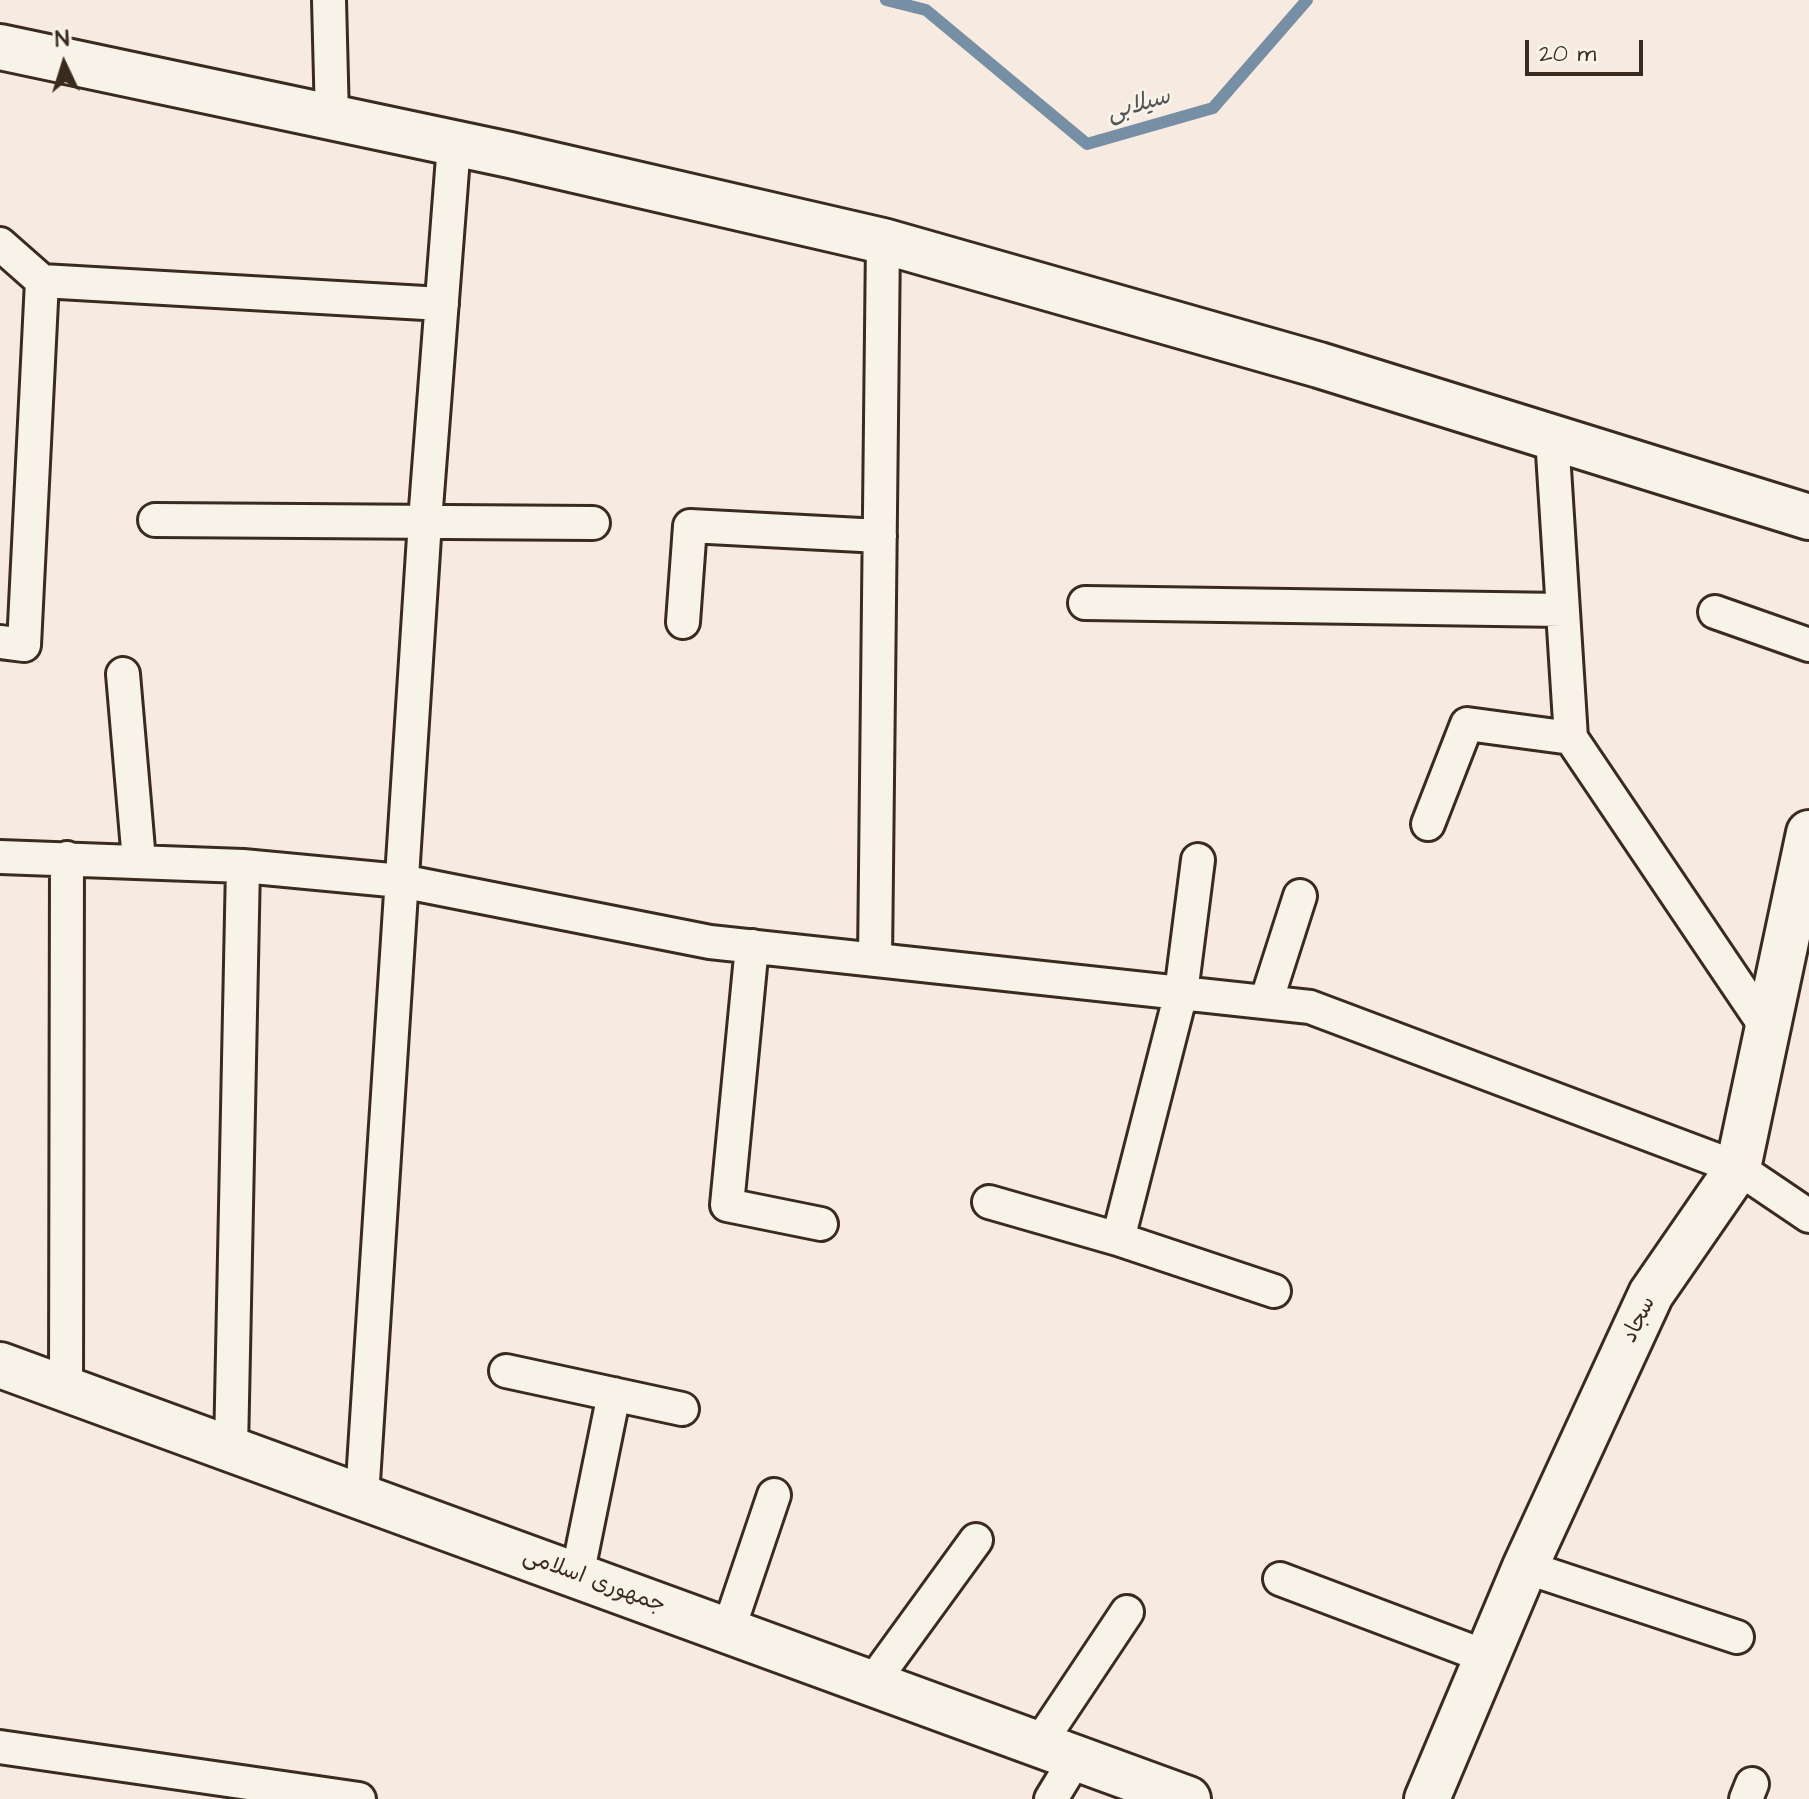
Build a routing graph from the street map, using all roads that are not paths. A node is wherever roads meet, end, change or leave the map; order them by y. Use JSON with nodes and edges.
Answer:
{"nodes":[{"id":1,"x":329,"y":0,"type":"edge"},
{"id":2,"x":0,"y":47,"type":"edge"},
{"id":3,"x":332,"y":118,"type":"junction"},
{"id":4,"x":454,"y":144,"type":"junction"},
{"id":5,"x":883,"y":241,"type":"junction"},
{"id":6,"x":0,"y":244,"type":"edge"},
{"id":7,"x":42,"y":281,"type":"junction"},
{"id":8,"x":442,"y":304,"type":"junction"},
{"id":9,"x":1552,"y":437,"type":"junction"},
{"id":10,"x":1809,"y":517,"type":"edge"},
{"id":11,"x":155,"y":520,"type":"dead end"},
{"id":12,"x":425,"y":521,"type":"junction"},
{"id":13,"x":593,"y":523,"type":"dead end"},
{"id":14,"x":880,"y":536,"type":"junction"},
{"id":15,"x":1085,"y":603,"type":"dead end"},
{"id":16,"x":1563,"y":610,"type":"junction"},
{"id":17,"x":1715,"y":612,"type":"dead end"},
{"id":18,"x":683,"y":622,"type":"dead end"},
{"id":19,"x":0,"y":642,"type":"edge"},
{"id":20,"x":1809,"y":645,"type":"edge"},
{"id":21,"x":123,"y":674,"type":"dead end"},
{"id":22,"x":1571,"y":738,"type":"junction"},
{"id":23,"x":1428,"y":824,"type":"dead end"},
{"id":24,"x":1809,"y":833,"type":"edge"},
{"id":25,"x":0,"y":857,"type":"edge"},
{"id":26,"x":67,"y":858,"type":"junction"},
{"id":27,"x":1198,"y":860,"type":"dead end"},
{"id":28,"x":139,"y":861,"type":"junction"},
{"id":29,"x":243,"y":866,"type":"junction"},
{"id":30,"x":401,"y":881,"type":"junction"},
{"id":31,"x":1300,"y":896,"type":"dead end"},
{"id":32,"x":752,"y":946,"type":"junction"},
{"id":33,"x":875,"y":960,"type":"junction"},
{"id":34,"x":1181,"y":993,"type":"junction"},
{"id":35,"x":1266,"y":1002,"type":"junction"},
{"id":36,"x":1766,"y":1027,"type":"junction"},
{"id":37,"x":1738,"y":1168,"type":"junction"},
{"id":38,"x":989,"y":1202,"type":"dead end"},
{"id":39,"x":1809,"y":1216,"type":"edge"},
{"id":40,"x":821,"y":1224,"type":"dead end"},
{"id":41,"x":1118,"y":1239,"type":"junction"},
{"id":42,"x":1274,"y":1291,"type":"dead end"},
{"id":43,"x":0,"y":1365,"type":"edge"},
{"id":44,"x":506,"y":1371,"type":"dead end"},
{"id":45,"x":66,"y":1389,"type":"junction"},
{"id":46,"x":614,"y":1394,"type":"junction"},
{"id":47,"x":682,"y":1409,"type":"dead end"},
{"id":48,"x":231,"y":1449,"type":"junction"},
{"id":49,"x":774,"y":1495,"type":"dead end"},
{"id":50,"x":362,"y":1497,"type":"junction"},
{"id":51,"x":976,"y":1540,"type":"dead end"},
{"id":52,"x":1525,"y":1567,"type":"junction"},
{"id":53,"x":577,"y":1576,"type":"junction"},
{"id":54,"x":1280,"y":1579,"type":"dead end"},
{"id":55,"x":1127,"y":1612,"type":"dead end"},
{"id":56,"x":728,"y":1631,"type":"junction"},
{"id":57,"x":1737,"y":1637,"type":"dead end"},
{"id":58,"x":1487,"y":1657,"type":"junction"},
{"id":59,"x":872,"y":1683,"type":"junction"},
{"id":60,"x":0,"y":1747,"type":"edge"},
{"id":61,"x":1058,"y":1751,"type":"junction"},
{"id":62,"x":359,"y":1799,"type":"edge"},
{"id":63,"x":1051,"y":1799,"type":"edge"},
{"id":64,"x":1188,"y":1799,"type":"edge"},
{"id":65,"x":1427,"y":1799,"type":"edge"}],
"edges":[{"from":1,"to":3,"type":"street"},
{"from":2,"to":3,"type":"street"},
{"from":3,"to":4,"type":"street"},
{"from":4,"to":5,"type":"street"},
{"from":4,"to":8,"type":"street"},
{"from":5,"to":9,"type":"street"},
{"from":5,"to":14,"type":"street"},
{"from":6,"to":7,"type":"street"},
{"from":7,"to":8,"type":"street"},
{"from":7,"to":19,"type":"street"},
{"from":8,"to":12,"type":"street"},
{"from":9,"to":10,"type":"street"},
{"from":9,"to":16,"type":"street"},
{"from":11,"to":12,"type":"street"},
{"from":12,"to":13,"type":"street"},
{"from":12,"to":30,"type":"street"},
{"from":14,"to":18,"type":"street"},
{"from":14,"to":33,"type":"street"},
{"from":15,"to":16,"type":"street"},
{"from":16,"to":22,"type":"street"},
{"from":17,"to":20,"type":"street"},
{"from":21,"to":28,"type":"street"},
{"from":22,"to":23,"type":"street"},
{"from":22,"to":36,"type":"street"},
{"from":24,"to":36,"type":"street","name":"سجاد"},
{"from":25,"to":26,"type":"street"},
{"from":26,"to":28,"type":"street"},
{"from":26,"to":45,"type":"street"},
{"from":27,"to":34,"type":"street"},
{"from":28,"to":29,"type":"street"},
{"from":29,"to":30,"type":"street"},
{"from":29,"to":48,"type":"street"},
{"from":30,"to":32,"type":"street"},
{"from":30,"to":50,"type":"street"},
{"from":31,"to":35,"type":"street"},
{"from":32,"to":33,"type":"street"},
{"from":32,"to":40,"type":"street"},
{"from":33,"to":34,"type":"street"},
{"from":34,"to":35,"type":"street"},
{"from":34,"to":41,"type":"street"},
{"from":35,"to":37,"type":"street"},
{"from":36,"to":37,"type":"street","name":"سجاد"},
{"from":37,"to":39,"type":"street"},
{"from":37,"to":52,"type":"street","name":"سجاد"},
{"from":38,"to":41,"type":"street"},
{"from":41,"to":42,"type":"street"},
{"from":43,"to":45,"type":"street","name":"جمهوری اسلامی"},
{"from":44,"to":46,"type":"street"},
{"from":45,"to":48,"type":"street","name":"جمهوری اسلامی"},
{"from":46,"to":47,"type":"street"},
{"from":46,"to":53,"type":"street"},
{"from":48,"to":50,"type":"street","name":"جمهوری اسلامی"},
{"from":49,"to":56,"type":"street"},
{"from":50,"to":53,"type":"street","name":"جمهوری اسلامی"},
{"from":51,"to":59,"type":"street"},
{"from":52,"to":57,"type":"street"},
{"from":52,"to":58,"type":"street","name":"سجاد"},
{"from":53,"to":56,"type":"street","name":"جمهوری اسلامی"},
{"from":54,"to":58,"type":"street"},
{"from":55,"to":61,"type":"street"},
{"from":56,"to":59,"type":"street","name":"جمهوری اسلامی"},
{"from":58,"to":65,"type":"street","name":"سجاد"},
{"from":59,"to":61,"type":"street","name":"جمهوری اسلامی"},
{"from":60,"to":62,"type":"street"},
{"from":61,"to":63,"type":"street"},
{"from":61,"to":64,"type":"street","name":"جمهوری اسلامی"}]}
